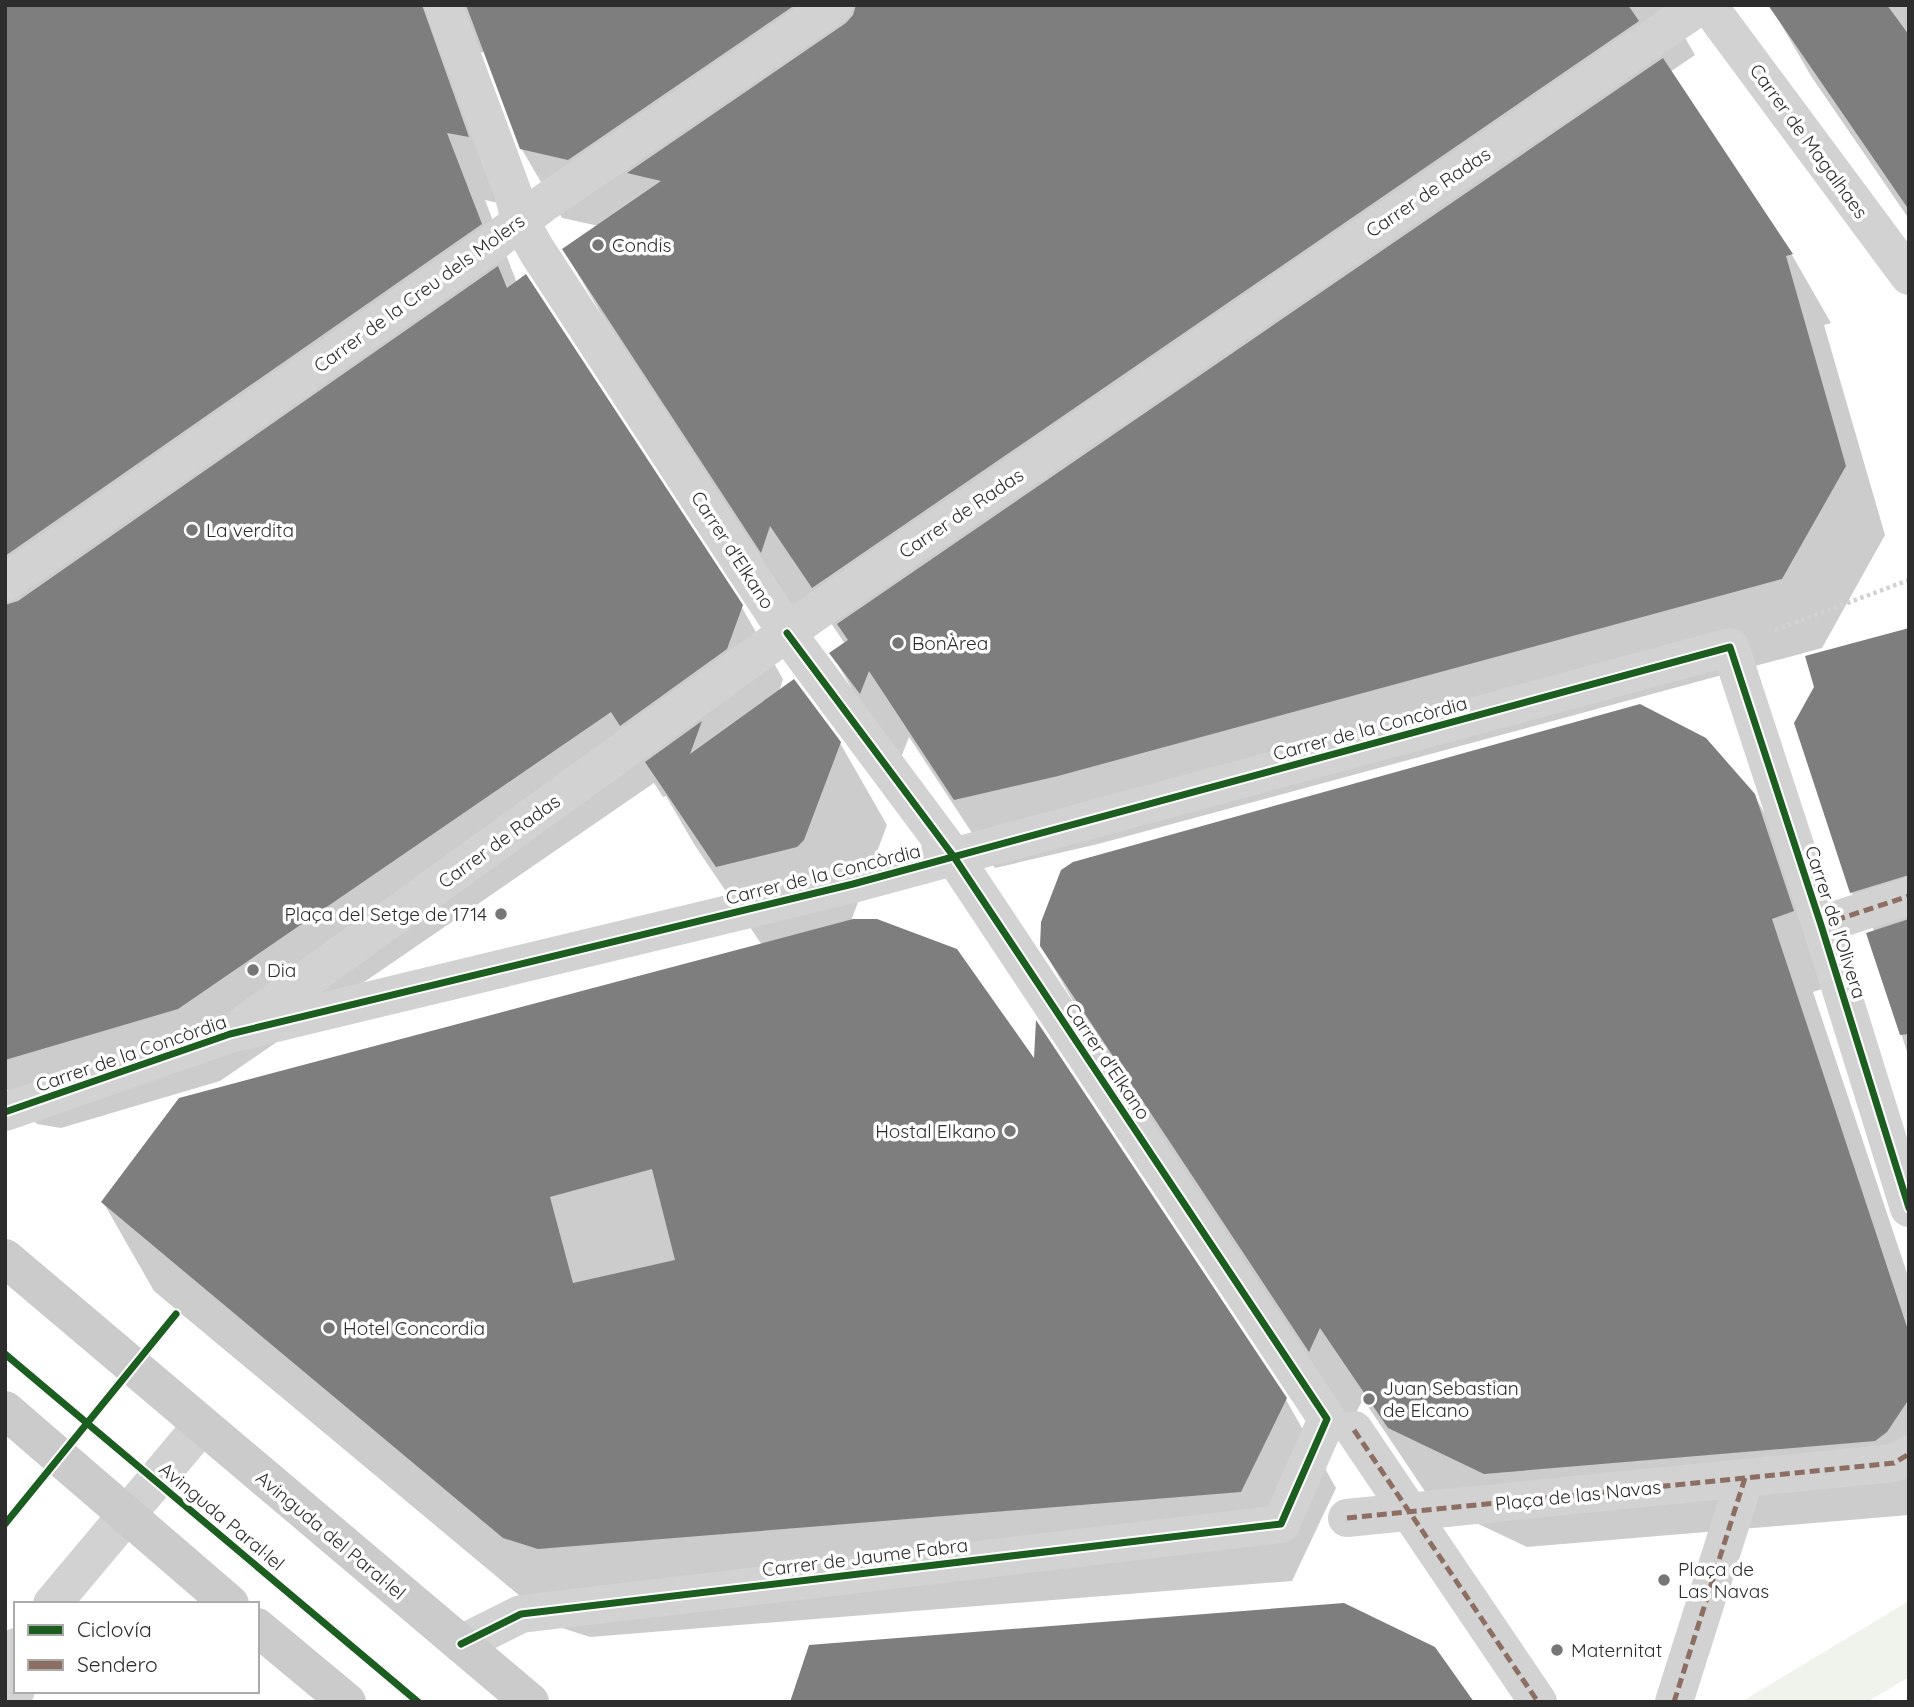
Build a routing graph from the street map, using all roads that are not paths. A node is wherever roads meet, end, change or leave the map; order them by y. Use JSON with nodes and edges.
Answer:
{"nodes":[{"id":1,"x":443,"y":5,"type":"edge"},
{"id":2,"x":834,"y":5,"type":"edge"},
{"id":3,"x":1701,"y":5,"type":"edge"},
{"id":4,"x":1708,"y":5,"type":"edge"},
{"id":5,"x":520,"y":221,"type":"junction"},
{"id":6,"x":1909,"y":276,"type":"edge"},
{"id":7,"x":5,"y":583,"type":"edge"},
{"id":8,"x":787,"y":633,"type":"junction"},
{"id":9,"x":1730,"y":648,"type":"joint"},
{"id":10,"x":954,"y":858,"type":"junction"},
{"id":11,"x":1909,"y":896,"type":"edge"},
{"id":12,"x":1821,"y":925,"type":"junction"},
{"id":13,"x":230,"y":1034,"type":"junction"},
{"id":14,"x":5,"y":1112,"type":"edge"},
{"id":15,"x":1909,"y":1208,"type":"edge"},
{"id":16,"x":5,"y":1258,"type":"edge"},
{"id":17,"x":5,"y":1409,"type":"edge"},
{"id":18,"x":202,"y":1425,"type":"junction"},
{"id":19,"x":1354,"y":1430,"type":"dead end"},
{"id":20,"x":1909,"y":1454,"type":"edge"},
{"id":21,"x":1745,"y":1478,"type":"junction"},
{"id":22,"x":1411,"y":1511,"type":"junction"},
{"id":23,"x":126,"y":1514,"type":"junction"},
{"id":24,"x":1347,"y":1518,"type":"dead end"},
{"id":25,"x":1281,"y":1524,"type":"joint"},
{"id":26,"x":54,"y":1602,"type":"edge"},
{"id":27,"x":228,"y":1602,"type":"edge"},
{"id":28,"x":259,"y":1629,"type":"edge"},
{"id":29,"x":461,"y":1644,"type":"junction"},
{"id":30,"x":12,"y":1649,"type":"edge"},
{"id":31,"x":14,"y":1670,"type":"edge"},
{"id":32,"x":347,"y":1702,"type":"edge"},
{"id":33,"x":530,"y":1702,"type":"edge"},
{"id":34,"x":1538,"y":1702,"type":"edge"},
{"id":35,"x":1675,"y":1702,"type":"edge"}],
"edges":[{"from":1,"to":5,"type":"street","name":"Carrer d'Elkano"},
{"from":2,"to":5,"type":"street","name":"Carrer de la Creu dels Molers"},
{"from":3,"to":8,"type":"street","name":"Carrer de Radas"},
{"from":4,"to":6,"type":"street","name":"Carrer de Magalhaes"},
{"from":5,"to":7,"type":"street","name":"Carrer de la Creu dels Molers"},
{"from":5,"to":8,"type":"street","name":"Carrer d'Elkano"},
{"from":8,"to":10,"type":"street","name":"Carrer d'Elkano"},
{"from":8,"to":13,"type":"street","name":"Carrer de Radas"},
{"from":9,"to":10,"type":"street","name":"Carrer de la Concòrdia"},
{"from":9,"to":12,"type":"street","name":"Carrer de l'Olivera"},
{"from":10,"to":13,"type":"street","name":"Carrer de la Concòrdia"},
{"from":10,"to":25,"type":"street","name":"Carrer d'Elkano"},
{"from":11,"to":12,"type":"street"},
{"from":12,"to":15,"type":"street","name":"Carrer de l'Olivera"},
{"from":13,"to":14,"type":"street","name":"Carrer de la Concòrdia"},
{"from":16,"to":18,"type":"main road","name":"Avinguda del Paral·lel"},
{"from":17,"to":23,"type":"main road"},
{"from":18,"to":23,"type":"street"},
{"from":18,"to":29,"type":"main road","name":"Avinguda del Paral·lel"},
{"from":19,"to":22,"type":"street"},
{"from":20,"to":21,"type":"street","name":"Plaça de las Navas"},
{"from":21,"to":22,"type":"street","name":"Plaça de las Navas"},
{"from":21,"to":35,"type":"street"},
{"from":22,"to":24,"type":"street","name":"Plaça de las Navas"},
{"from":22,"to":34,"type":"street"},
{"from":23,"to":26,"type":"street"},
{"from":23,"to":27,"type":"main road"},
{"from":25,"to":29,"type":"street","name":"Carrer de Jaume Fabra"},
{"from":28,"to":32,"type":"main road"},
{"from":29,"to":33,"type":"main road","name":"Avinguda del Paral·lel"},
{"from":30,"to":31,"type":"street"}]}
